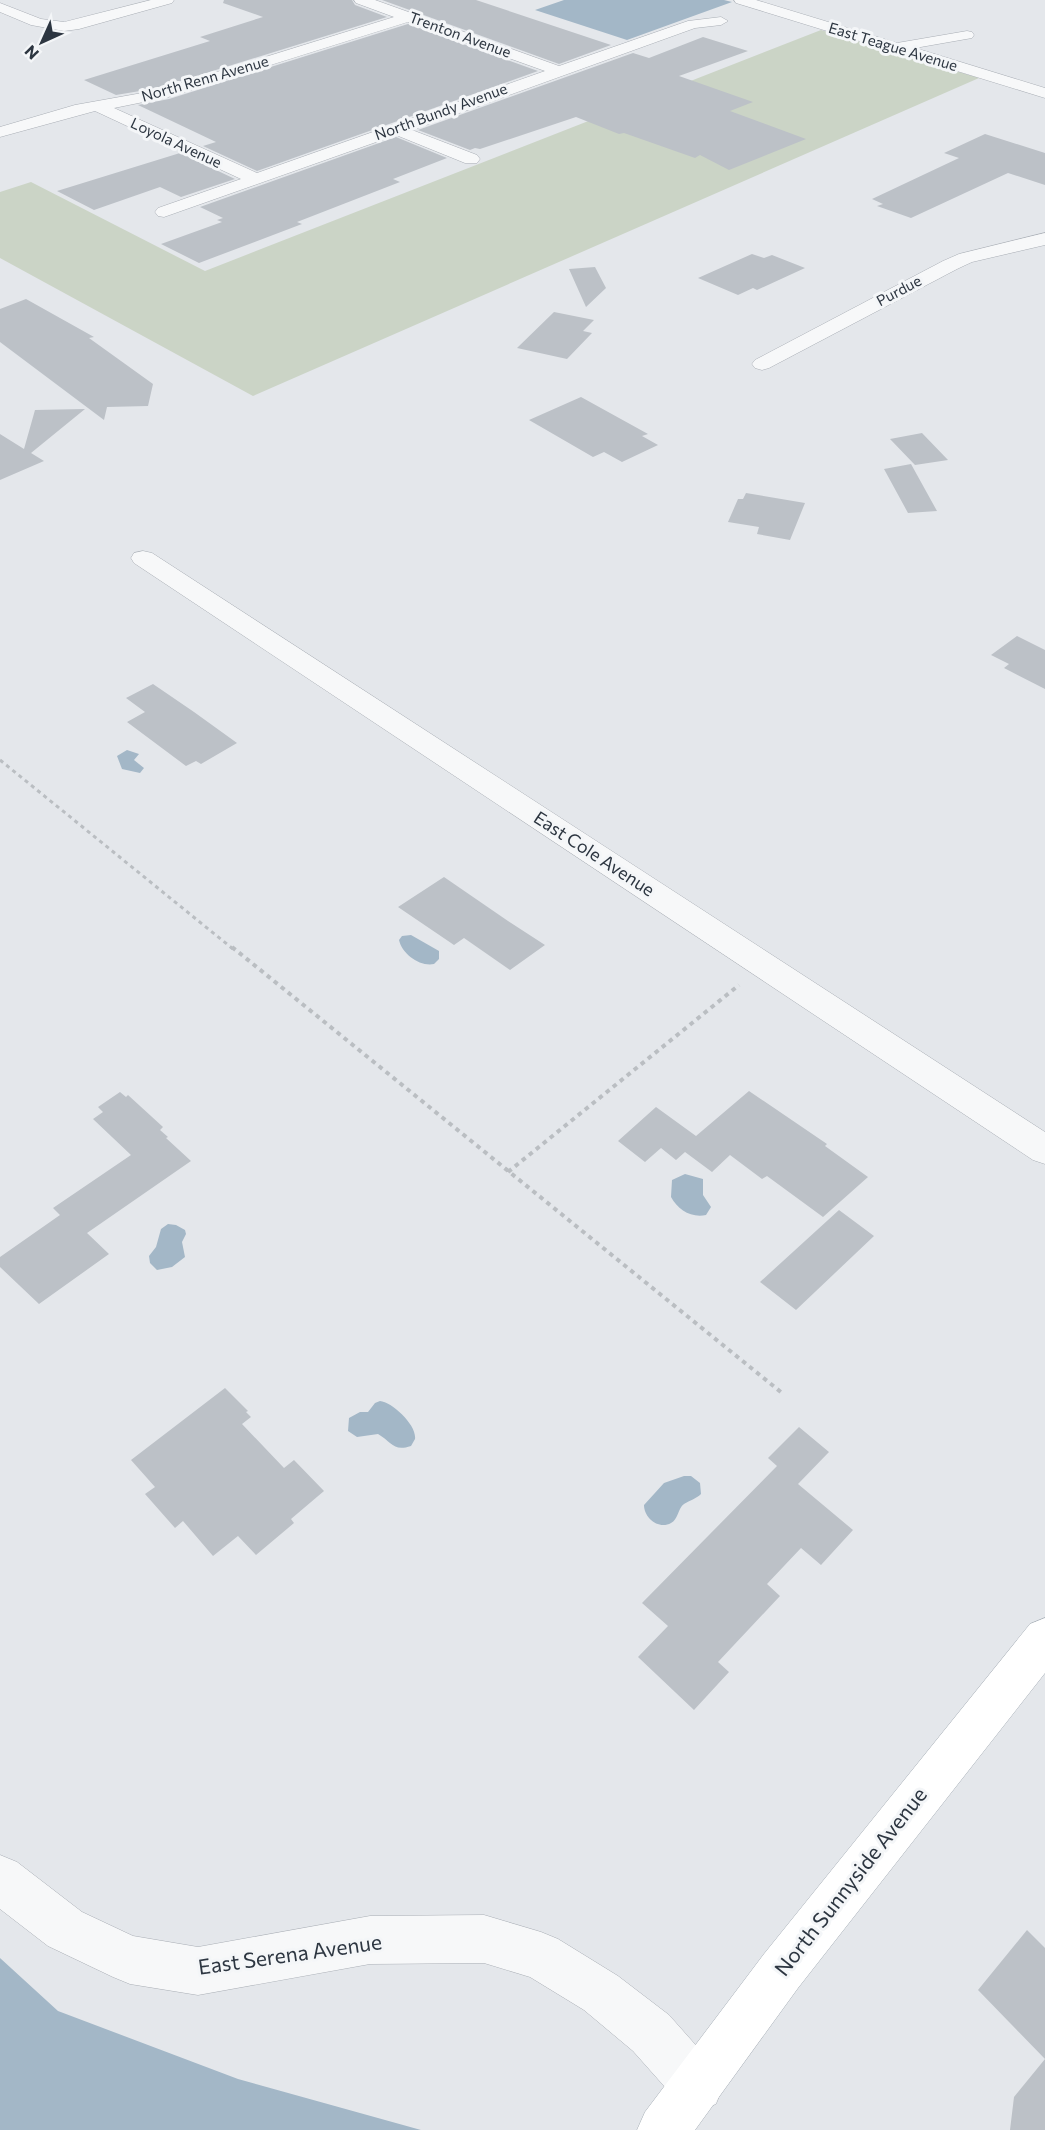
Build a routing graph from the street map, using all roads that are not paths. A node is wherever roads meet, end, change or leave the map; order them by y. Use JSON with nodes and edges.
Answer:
{"nodes":[{"id":1,"x":167,"y":0,"type":"edge"},
{"id":2,"x":362,"y":0,"type":"edge"},
{"id":3,"x":741,"y":0,"type":"edge"},
{"id":4,"x":0,"y":7,"type":"edge"},
{"id":5,"x":408,"y":17,"type":"junction"},
{"id":6,"x":721,"y":21,"type":"dead end"},
{"id":7,"x":967,"y":35,"type":"dead end"},
{"id":8,"x":895,"y":47,"type":"junction"},
{"id":9,"x":558,"y":71,"type":"junction"},
{"id":10,"x":1045,"y":93,"type":"edge"},
{"id":11,"x":97,"y":106,"type":"junction"},
{"id":12,"x":394,"y":129,"type":"junction"},
{"id":13,"x":0,"y":132,"type":"edge"},
{"id":14,"x":471,"y":159,"type":"dead end"},
{"id":15,"x":256,"y":179,"type":"junction"},
{"id":16,"x":164,"y":212,"type":"dead end"},
{"id":17,"x":1045,"y":239,"type":"edge"},
{"id":18,"x":762,"y":364,"type":"dead end"},
{"id":19,"x":143,"y":558,"type":"dead end"},
{"id":20,"x":1045,"y":1150,"type":"edge"},
{"id":21,"x":1045,"y":1640,"type":"edge"},
{"id":22,"x":0,"y":1879,"type":"edge"},
{"id":23,"x":698,"y":2086,"type":"junction"},
{"id":24,"x":663,"y":2130,"type":"edge"}],
"edges":[{"from":1,"to":4,"type":"street"},
{"from":2,"to":5,"type":"street","name":"Trenton Avenue"},
{"from":3,"to":8,"type":"street","name":"East Teague Avenue"},
{"from":5,"to":9,"type":"street","name":"Trenton Avenue"},
{"from":5,"to":11,"type":"street","name":"North Renn Avenue"},
{"from":6,"to":9,"type":"street","name":"North Bundy Avenue"},
{"from":7,"to":8,"type":"street"},
{"from":8,"to":10,"type":"street","name":"East Teague Avenue"},
{"from":9,"to":12,"type":"street","name":"North Bundy Avenue"},
{"from":11,"to":13,"type":"street","name":"North Renn Avenue"},
{"from":11,"to":15,"type":"street","name":"Loyola Avenue"},
{"from":12,"to":14,"type":"street"},
{"from":12,"to":15,"type":"street","name":"North Bundy Avenue"},
{"from":15,"to":16,"type":"street","name":"North Bundy Avenue"},
{"from":17,"to":18,"type":"street","name":"Purdue"},
{"from":19,"to":20,"type":"street","name":"East Cole Avenue"},
{"from":21,"to":23,"type":"main road","name":"North Sunnyside Avenue"},
{"from":22,"to":23,"type":"street","name":"East Serena Avenue"},
{"from":23,"to":24,"type":"main road","name":"North Sunnyside Avenue"}]}
